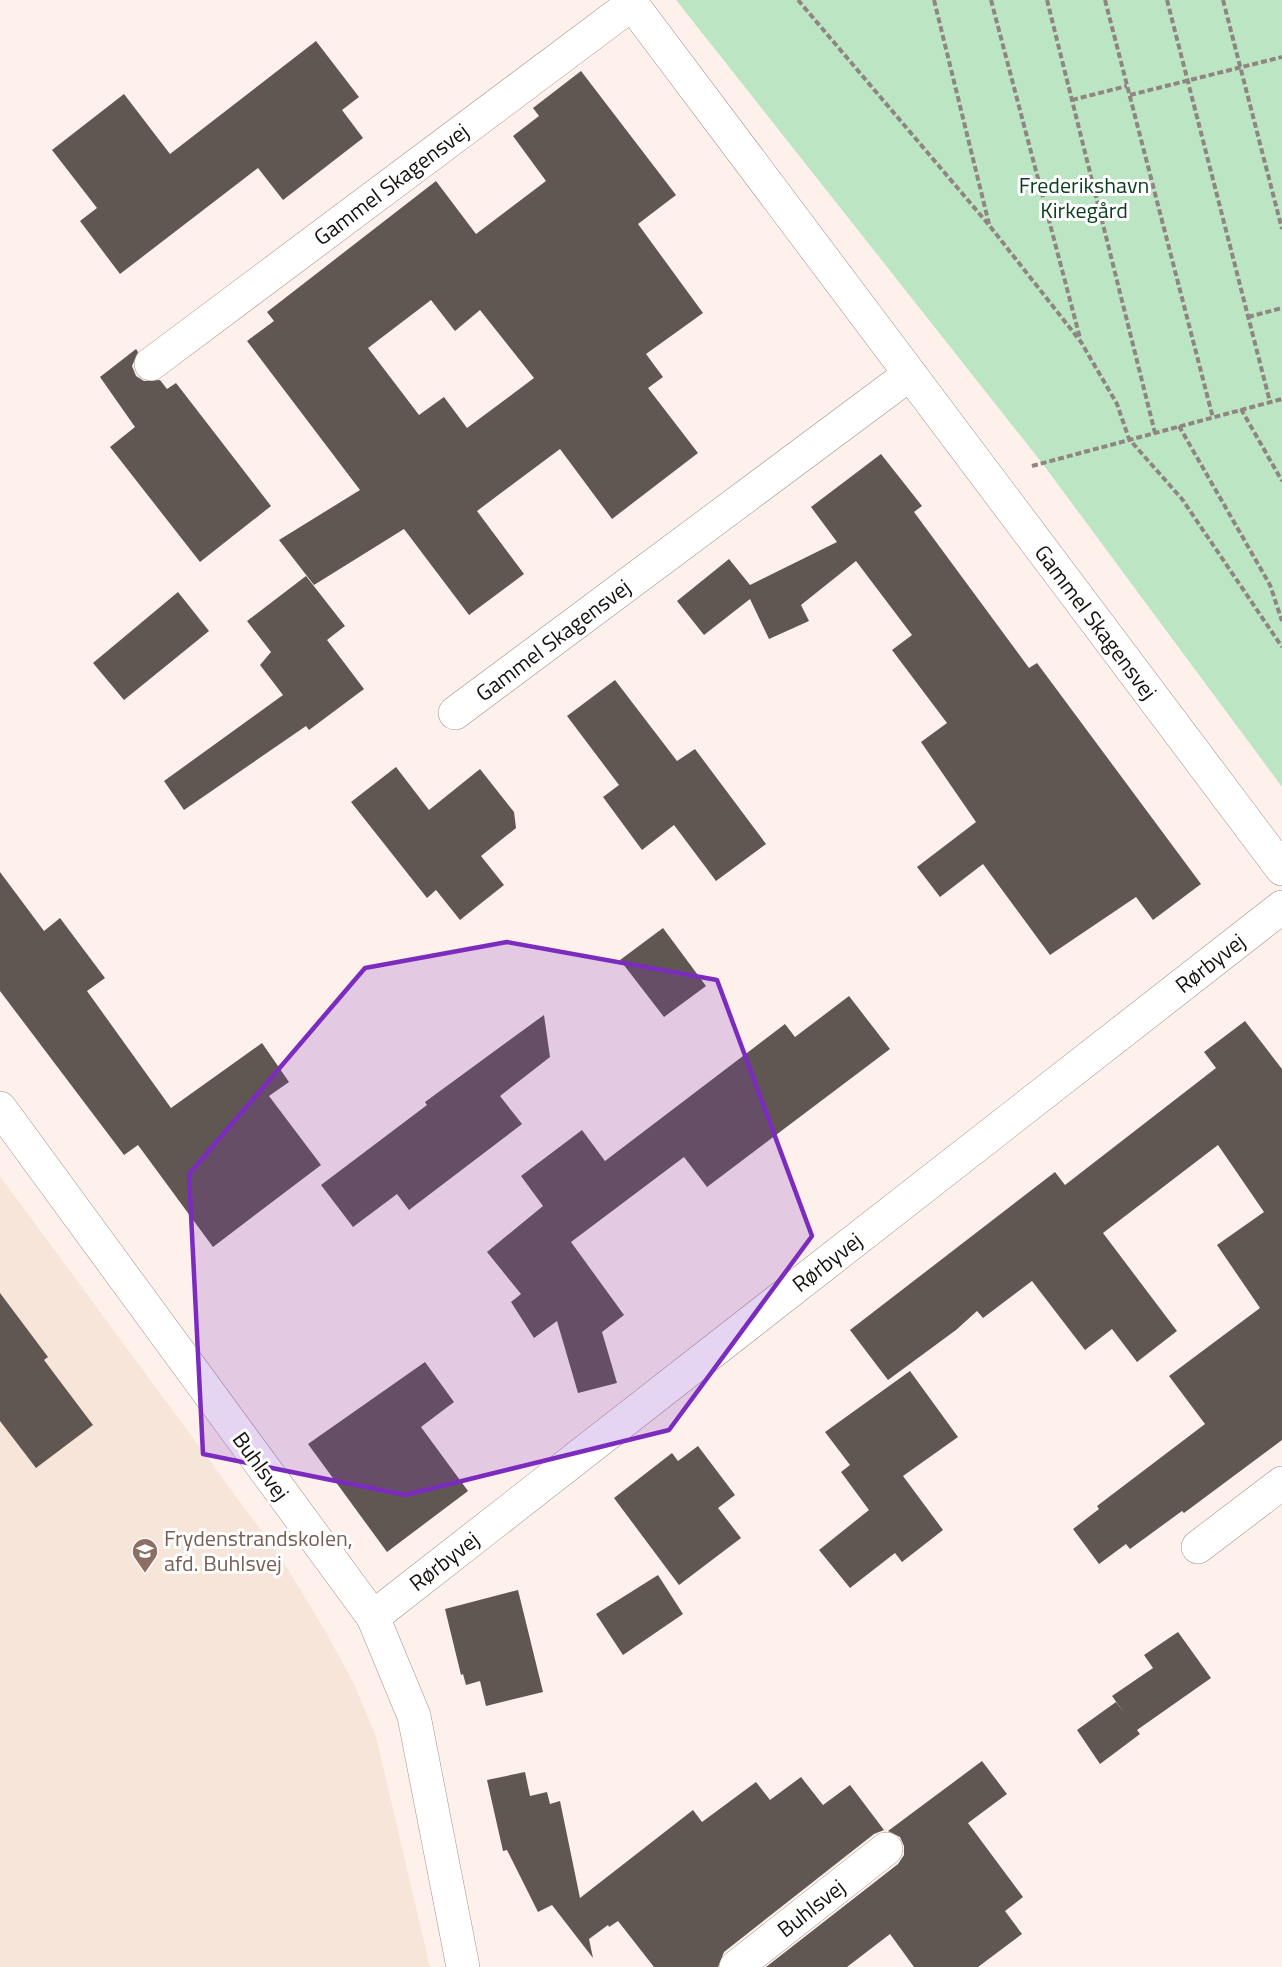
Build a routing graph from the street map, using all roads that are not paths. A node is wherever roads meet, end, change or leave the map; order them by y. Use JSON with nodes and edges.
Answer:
{"nodes":[{"id":1,"x":631,"y":2,"type":"edge"},
{"id":2,"x":151,"y":364,"type":"dead end"},
{"id":3,"x":910,"y":374,"type":"junction"},
{"id":4,"x":455,"y":713,"type":"dead end"},
{"id":5,"x":1282,"y":869,"type":"edge"},
{"id":6,"x":1282,"y":907,"type":"edge"},
{"id":7,"x":0,"y":1108,"type":"edge"},
{"id":8,"x":1282,"y":1483,"type":"edge"},
{"id":9,"x":1198,"y":1547,"type":"dead end"},
{"id":10,"x":373,"y":1617,"type":"junction"},
{"id":11,"x":886,"y":1850,"type":"dead end"},
{"id":12,"x":463,"y":1967,"type":"edge"},
{"id":13,"x":736,"y":1967,"type":"edge"}],
"edges":[{"from":1,"to":2,"type":"street","name":"Gammel Skagensvej"},
{"from":1,"to":3,"type":"street","name":"Gammel Skagensvej"},
{"from":3,"to":4,"type":"street","name":"Gammel Skagensvej"},
{"from":3,"to":5,"type":"street","name":"Gammel Skagensvej"},
{"from":6,"to":10,"type":"street","name":"Rørbyvej"},
{"from":7,"to":10,"type":"street","name":"Buhlsvej"},
{"from":8,"to":9,"type":"street"},
{"from":10,"to":12,"type":"street","name":"Buhlsvej"},
{"from":11,"to":13,"type":"street","name":"Buhlsvej"}]}
